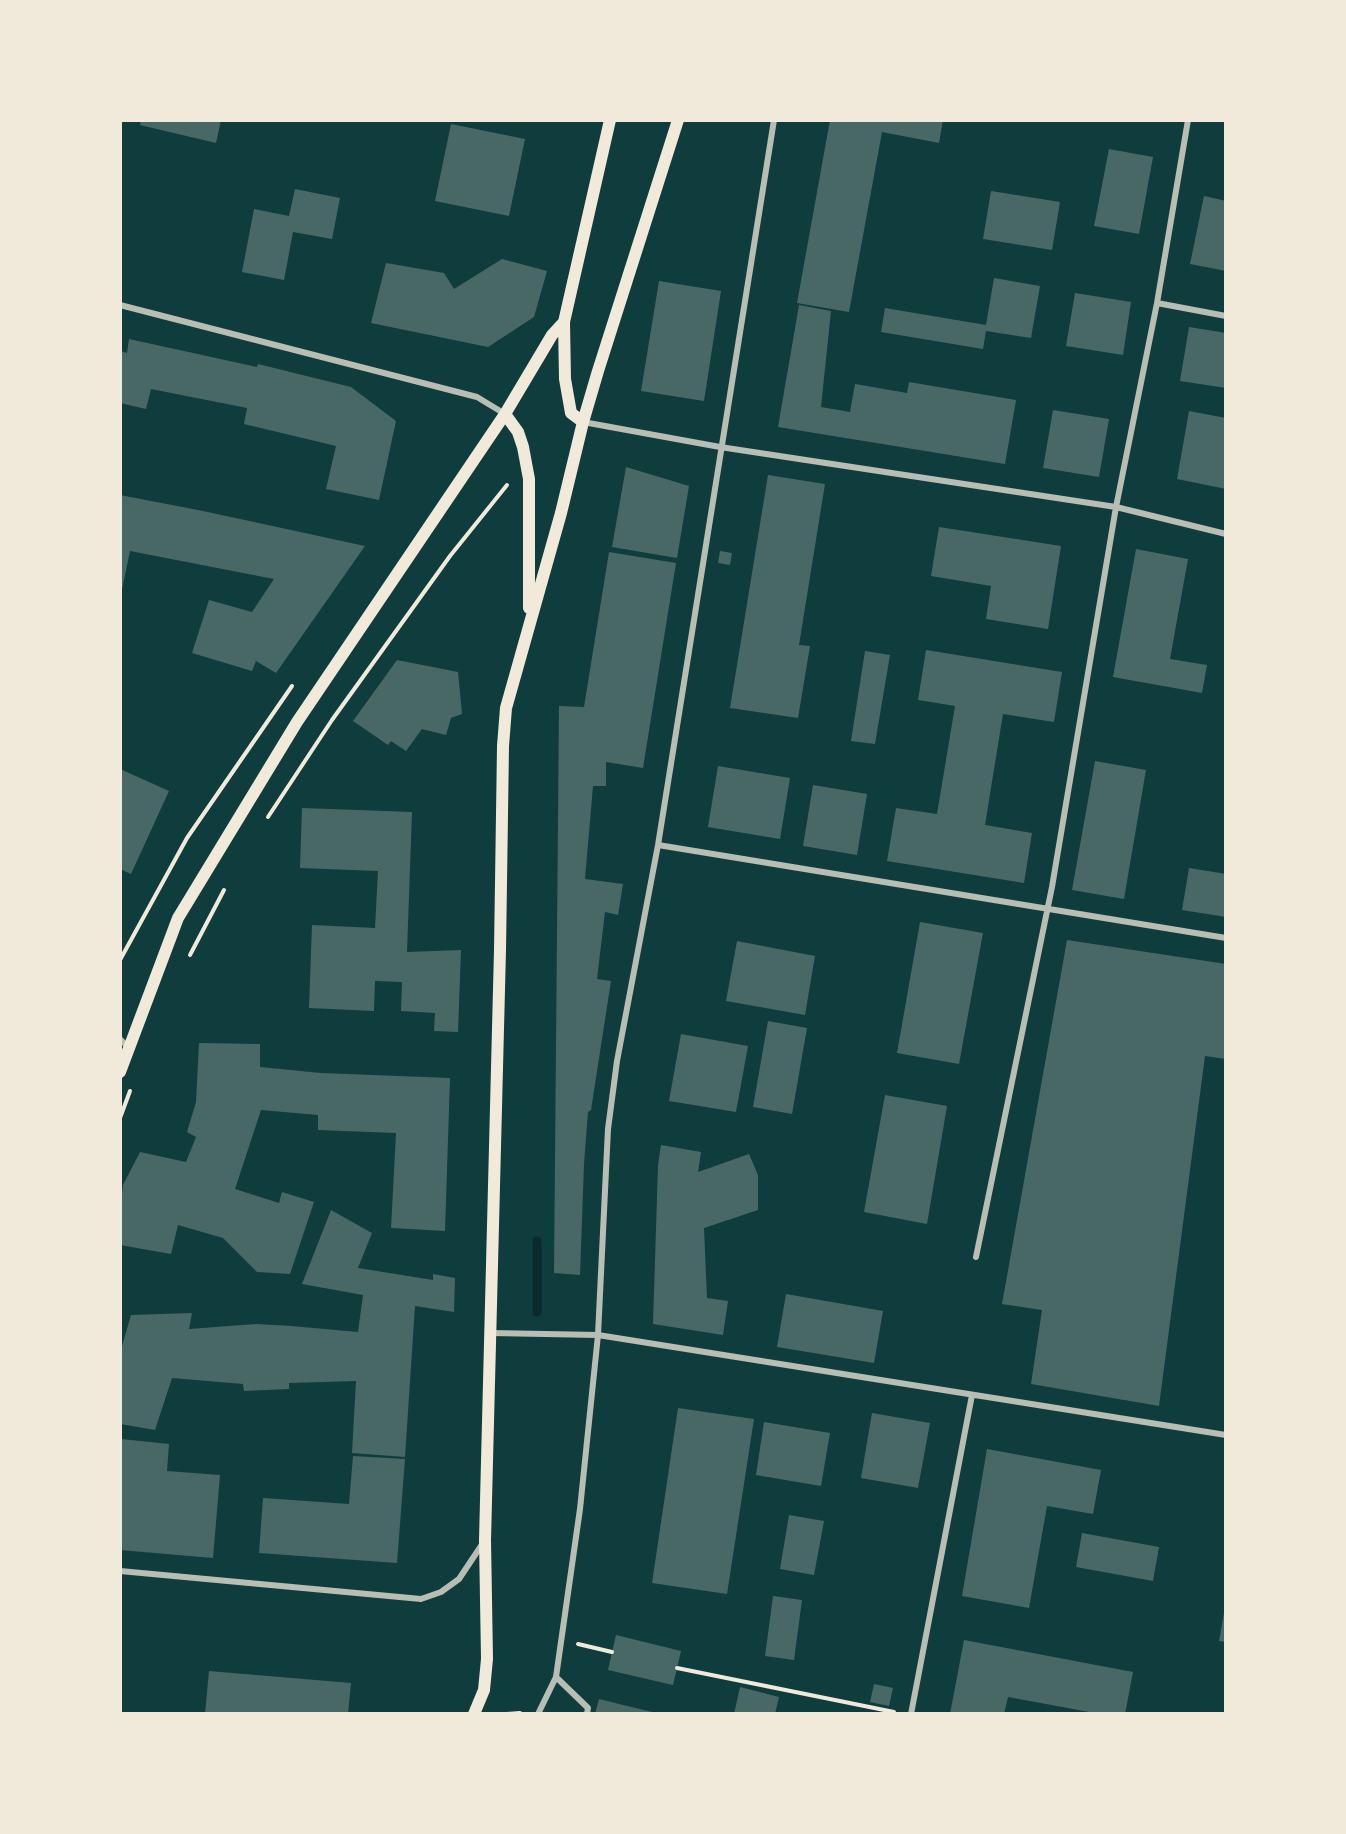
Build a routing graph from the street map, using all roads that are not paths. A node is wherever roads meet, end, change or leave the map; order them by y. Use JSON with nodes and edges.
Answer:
{"nodes":[{"id":1,"x":610,"y":120,"type":"edge"},
{"id":2,"x":678,"y":120,"type":"edge"},
{"id":3,"x":774,"y":120,"type":"edge"},
{"id":4,"x":1188,"y":120,"type":"edge"},
{"id":5,"x":1157,"y":303,"type":"junction"},
{"id":6,"x":120,"y":305,"type":"edge"},
{"id":7,"x":1226,"y":316,"type":"edge"},
{"id":8,"x":564,"y":322,"type":"junction"},
{"id":9,"x":505,"y":414,"type":"junction"},
{"id":10,"x":583,"y":422,"type":"junction"},
{"id":11,"x":720,"y":447,"type":"junction"},
{"id":12,"x":1116,"y":507,"type":"junction"},
{"id":13,"x":1226,"y":534,"type":"edge"},
{"id":14,"x":529,"y":624,"type":"junction"},
{"id":15,"x":658,"y":845,"type":"junction"},
{"id":16,"x":1047,"y":910,"type":"junction"},
{"id":17,"x":1226,"y":938,"type":"edge"},
{"id":18,"x":124,"y":1043,"type":"edge"},
{"id":19,"x":120,"y":1072,"type":"edge"},
{"id":20,"x":976,"y":1257,"type":"dead end"},
{"id":21,"x":491,"y":1333,"type":"junction"},
{"id":22,"x":598,"y":1335,"type":"junction"},
{"id":23,"x":972,"y":1395,"type":"junction"},
{"id":24,"x":1226,"y":1435,"type":"edge"},
{"id":25,"x":485,"y":1540,"type":"junction"},
{"id":26,"x":120,"y":1571,"type":"edge"},
{"id":27,"x":556,"y":1677,"type":"junction"},
{"id":28,"x":474,"y":1714,"type":"edge"},
{"id":29,"x":538,"y":1714,"type":"edge"},
{"id":30,"x":587,"y":1714,"type":"edge"},
{"id":31,"x":911,"y":1714,"type":"edge"}],
"edges":[{"from":1,"to":8,"type":"main road"},
{"from":2,"to":10,"type":"main road"},
{"from":3,"to":11,"type":"street"},
{"from":4,"to":5,"type":"street"},
{"from":5,"to":7,"type":"street"},
{"from":5,"to":12,"type":"street"},
{"from":6,"to":9,"type":"street"},
{"from":8,"to":9,"type":"main road"},
{"from":8,"to":10,"type":"main road"},
{"from":9,"to":14,"type":"main road"},
{"from":9,"to":18,"type":"main road"},
{"from":10,"to":11,"type":"street"},
{"from":10,"to":14,"type":"main road"},
{"from":11,"to":12,"type":"street"},
{"from":11,"to":15,"type":"street"},
{"from":12,"to":13,"type":"street"},
{"from":12,"to":16,"type":"street"},
{"from":14,"to":21,"type":"main road"},
{"from":15,"to":16,"type":"street"},
{"from":15,"to":22,"type":"street"},
{"from":16,"to":17,"type":"street"},
{"from":16,"to":20,"type":"street"},
{"from":18,"to":19,"type":"main road"},
{"from":21,"to":22,"type":"street"},
{"from":21,"to":25,"type":"main road"},
{"from":22,"to":23,"type":"street"},
{"from":22,"to":27,"type":"street"},
{"from":23,"to":24,"type":"street"},
{"from":23,"to":31,"type":"street"},
{"from":25,"to":26,"type":"street"},
{"from":25,"to":28,"type":"main road"},
{"from":27,"to":29,"type":"street"},
{"from":27,"to":30,"type":"street"}]}
